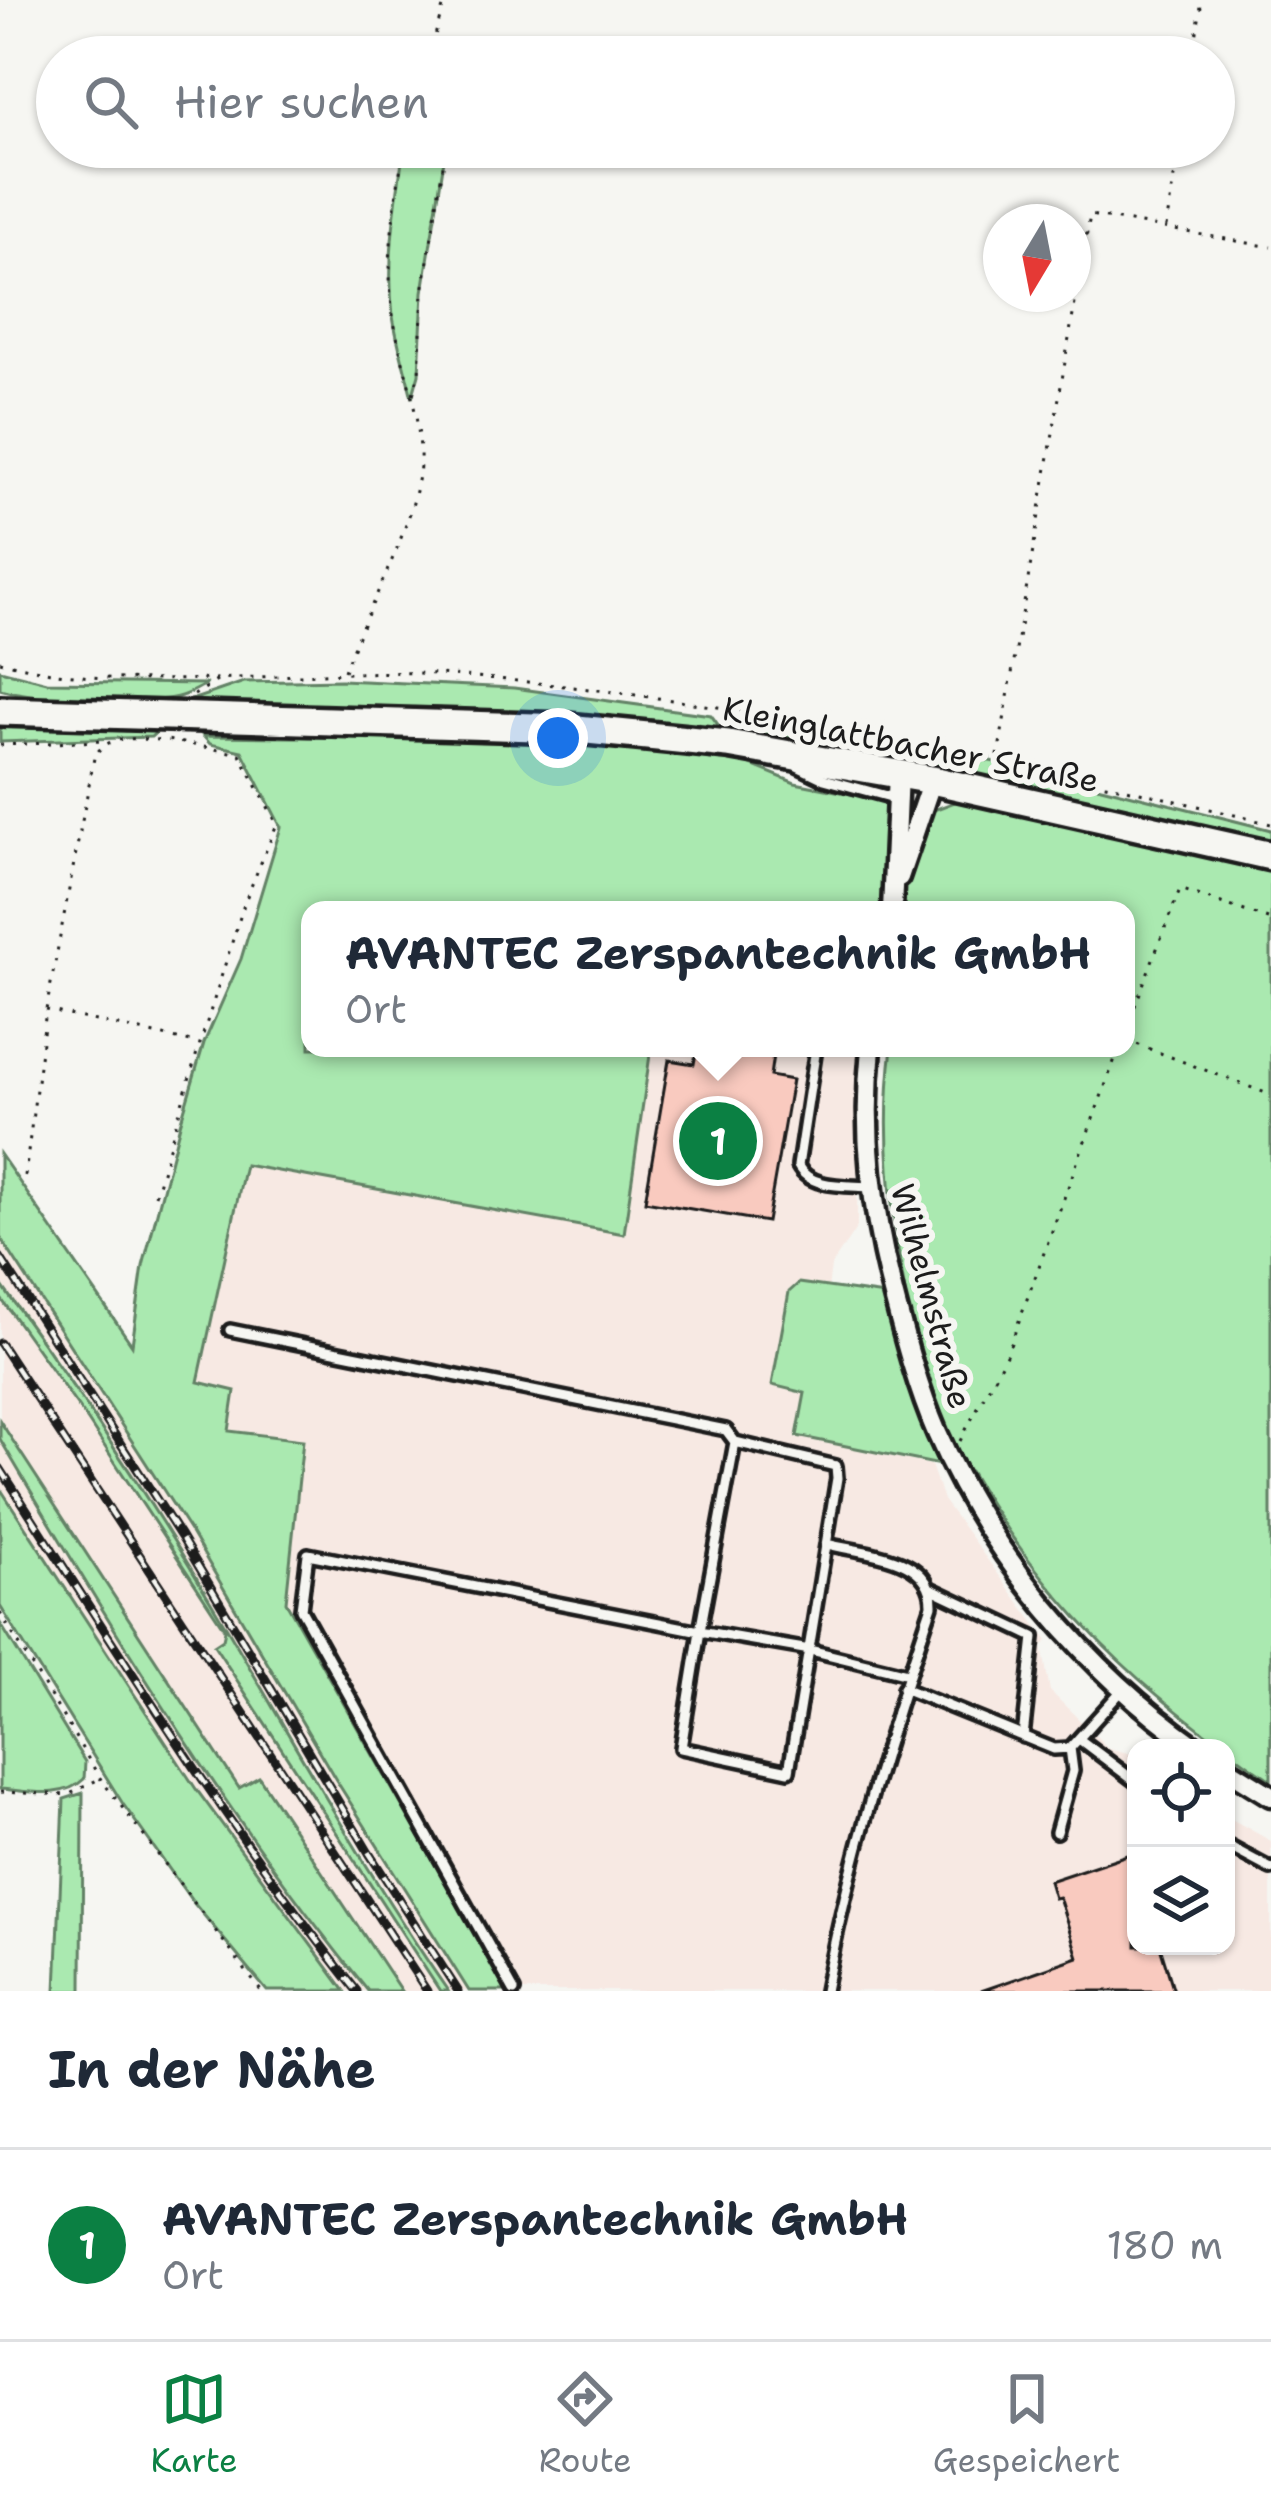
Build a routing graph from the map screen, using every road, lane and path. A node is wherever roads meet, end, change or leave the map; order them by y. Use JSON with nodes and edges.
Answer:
{"nodes":[{"id":1,"x":445,"y":0,"type":"edge"},
{"id":2,"x":1202,"y":0,"type":"edge"},
{"id":3,"x":436,"y":36,"type":"edge"},
{"id":4,"x":1196,"y":36,"type":"edge"},
{"id":5,"x":402,"y":168,"type":"edge"},
{"id":6,"x":443,"y":168,"type":"edge"},
{"id":7,"x":1176,"y":168,"type":"edge"},
{"id":8,"x":1166,"y":229,"type":"junction"},
{"id":9,"x":1271,"y":248,"type":"edge"},
{"id":10,"x":412,"y":398,"type":"junction"},
{"id":11,"x":0,"y":661,"type":"edge"},
{"id":12,"x":343,"y":673,"type":"dead end"},
{"id":13,"x":223,"y":677,"type":"dead end"},
{"id":14,"x":0,"y":711,"type":"edge"},
{"id":15,"x":814,"y":726,"type":"dead end"},
{"id":16,"x":167,"y":729,"type":"junction"},
{"id":17,"x":111,"y":740,"type":"junction"},
{"id":18,"x":843,"y":743,"type":"dead end"},
{"id":19,"x":921,"y":743,"type":"dead end"},
{"id":20,"x":0,"y":745,"type":"edge"},
{"id":21,"x":879,"y":749,"type":"dead end"},
{"id":22,"x":998,"y":758,"type":"dead end"},
{"id":23,"x":932,"y":779,"type":"junction"},
{"id":24,"x":896,"y":786,"type":"junction"},
{"id":25,"x":1271,"y":856,"type":"edge"},
{"id":26,"x":896,"y":886,"type":"junction"},
{"id":27,"x":894,"y":901,"type":"edge"},
{"id":28,"x":1271,"y":920,"type":"edge"},
{"id":29,"x":1135,"y":1006,"type":"edge"},
{"id":30,"x":46,"y":1010,"type":"junction"},
{"id":31,"x":1135,"y":1043,"type":"edge"},
{"id":32,"x":200,"y":1044,"type":"junction"},
{"id":33,"x":814,"y":1057,"type":"edge"},
{"id":34,"x":870,"y":1057,"type":"edge"},
{"id":35,"x":1116,"y":1057,"type":"edge"},
{"id":36,"x":1271,"y":1095,"type":"edge"},
{"id":37,"x":25,"y":1176,"type":"dead end"},
{"id":38,"x":870,"y":1187,"type":"junction"},
{"id":39,"x":155,"y":1195,"type":"dead end"},
{"id":40,"x":230,"y":1330,"type":"dead end"},
{"id":41,"x":736,"y":1442,"type":"junction"},
{"id":42,"x":950,"y":1458,"type":"junction"},
{"id":43,"x":827,"y":1544,"type":"junction"},
{"id":44,"x":932,"y":1589,"type":"junction"},
{"id":45,"x":0,"y":1613,"type":"edge"},
{"id":46,"x":700,"y":1630,"type":"junction"},
{"id":47,"x":810,"y":1650,"type":"junction"},
{"id":48,"x":908,"y":1674,"type":"junction"},
{"id":49,"x":903,"y":1688,"type":"junction"},
{"id":50,"x":1124,"y":1688,"type":"junction"},
{"id":51,"x":1023,"y":1737,"type":"junction"},
{"id":52,"x":1079,"y":1738,"type":"junction"},
{"id":53,"x":1186,"y":1739,"type":"edge"},
{"id":54,"x":1070,"y":1748,"type":"junction"},
{"id":55,"x":1235,"y":1774,"type":"edge"},
{"id":56,"x":1127,"y":1775,"type":"edge"},
{"id":57,"x":100,"y":1778,"type":"junction"},
{"id":58,"x":0,"y":1792,"type":"edge"},
{"id":59,"x":1271,"y":1796,"type":"edge"},
{"id":60,"x":1056,"y":1832,"type":"dead end"},
{"id":61,"x":1230,"y":1847,"type":"edge"},
{"id":62,"x":1271,"y":1868,"type":"edge"},
{"id":63,"x":261,"y":1991,"type":"edge"},
{"id":64,"x":514,"y":1991,"type":"edge"},
{"id":65,"x":825,"y":1991,"type":"edge"}],
"edges":[{"from":1,"to":3,"type":"path"},
{"from":2,"to":4,"type":"path"},
{"from":5,"to":10,"type":"path"},
{"from":6,"to":10,"type":"path"},
{"from":7,"to":8,"type":"path"},
{"from":8,"to":9,"type":"path"},
{"from":8,"to":22,"type":"path"},
{"from":10,"to":12,"type":"path"},
{"from":11,"to":13,"type":"path"},
{"from":14,"to":16,"type":"street","name":"Kleinglattbacher Straße"},
{"from":15,"to":18,"type":"path"},
{"from":16,"to":17,"type":"path"},
{"from":16,"to":24,"type":"street","name":"Kleinglattbacher Straße"},
{"from":16,"to":32,"type":"path"},
{"from":17,"to":20,"type":"path"},
{"from":17,"to":30,"type":"path"},
{"from":19,"to":21,"type":"path"},
{"from":23,"to":24,"type":"street","name":"Kleinglattbacher Straße"},
{"from":23,"to":25,"type":"street","name":"Kleinglattbacher Straße"},
{"from":23,"to":26,"type":"street"},
{"from":24,"to":26,"type":"street"},
{"from":26,"to":27,"type":"street"},
{"from":28,"to":29,"type":"path"},
{"from":30,"to":32,"type":"path"},
{"from":30,"to":37,"type":"path"},
{"from":31,"to":36,"type":"path"},
{"from":32,"to":39,"type":"path"},
{"from":33,"to":38,"type":"lane"},
{"from":34,"to":38,"type":"street","name":"Wilhelmstraße"},
{"from":35,"to":42,"type":"path"},
{"from":38,"to":42,"type":"street","name":"Wilhelmstraße"},
{"from":40,"to":41,"type":"lane"},
{"from":41,"to":43,"type":"lane"},
{"from":41,"to":46,"type":"lane"},
{"from":42,"to":50,"type":"street","name":"Wilhelmstraße"},
{"from":43,"to":44,"type":"lane"},
{"from":43,"to":47,"type":"lane"},
{"from":44,"to":48,"type":"lane"},
{"from":44,"to":51,"type":"lane"},
{"from":45,"to":57,"type":"path"},
{"from":46,"to":47,"type":"lane"},
{"from":46,"to":47,"type":"lane"},
{"from":46,"to":64,"type":"lane"},
{"from":47,"to":48,"type":"lane"},
{"from":48,"to":49,"type":"lane"},
{"from":49,"to":51,"type":"lane"},
{"from":49,"to":65,"type":"lane"},
{"from":50,"to":52,"type":"lane"},
{"from":50,"to":53,"type":"street","name":"Wilhelmstraße"},
{"from":51,"to":54,"type":"lane"},
{"from":52,"to":54,"type":"lane"},
{"from":52,"to":56,"type":"lane"},
{"from":54,"to":60,"type":"lane"},
{"from":55,"to":59,"type":"street"},
{"from":57,"to":58,"type":"path"},
{"from":57,"to":63,"type":"path"},
{"from":61,"to":62,"type":"lane"}]}
